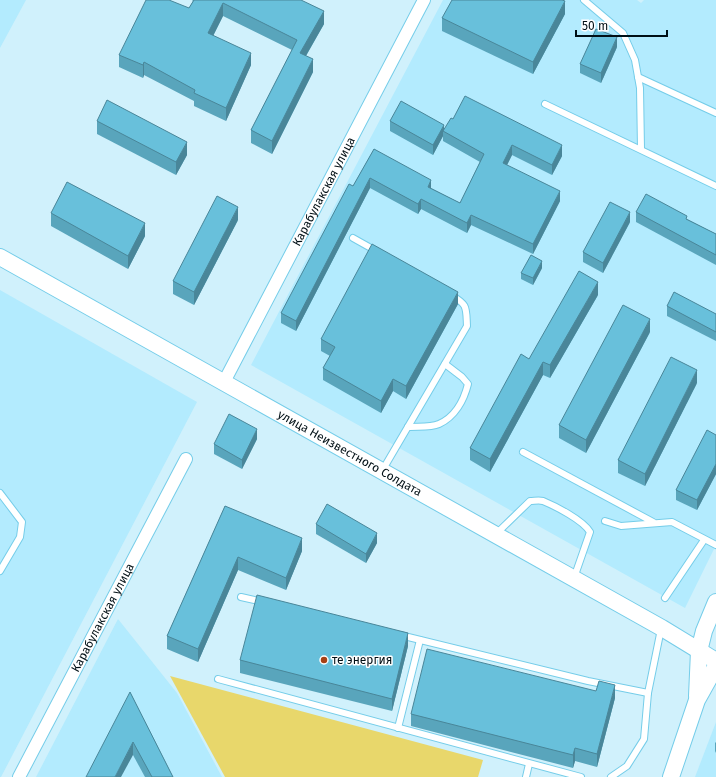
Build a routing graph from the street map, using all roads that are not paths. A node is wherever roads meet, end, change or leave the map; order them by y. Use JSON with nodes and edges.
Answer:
{"nodes":[{"id":1,"x":424,"y":0,"type":"edge"},
{"id":2,"x":584,"y":0,"type":"edge"},
{"id":3,"x":638,"y":77,"type":"junction"},
{"id":4,"x":546,"y":104,"type":"dead end"},
{"id":5,"x":716,"y":113,"type":"edge"},
{"id":6,"x":641,"y":149,"type":"junction"},
{"id":7,"x":716,"y":186,"type":"edge"},
{"id":8,"x":353,"y":238,"type":"dead end"},
{"id":9,"x":381,"y":254,"type":"edge"},
{"id":10,"x":0,"y":257,"type":"edge"},
{"id":11,"x":443,"y":290,"type":"edge"},
{"id":12,"x":445,"y":364,"type":"junction"},
{"id":13,"x":224,"y":382,"type":"junction"},
{"id":14,"x":408,"y":427,"type":"junction"},
{"id":15,"x":523,"y":452,"type":"dead end"},
{"id":16,"x":186,"y":459,"type":"dead end"},
{"id":17,"x":382,"y":471,"type":"junction"},
{"id":18,"x":0,"y":493,"type":"edge"},
{"id":19,"x":605,"y":521,"type":"dead end"},
{"id":20,"x":653,"y":522,"type":"junction"},
{"id":21,"x":496,"y":534,"type":"junction"},
{"id":22,"x":704,"y":540,"type":"junction"},
{"id":23,"x":716,"y":545,"type":"edge"},
{"id":24,"x":0,"y":571,"type":"edge"},
{"id":25,"x":574,"y":578,"type":"junction"},
{"id":26,"x":241,"y":597,"type":"dead end"},
{"id":27,"x":665,"y":598,"type":"dead end"},
{"id":28,"x":716,"y":602,"type":"edge"},
{"id":29,"x":272,"y":605,"type":"edge"},
{"id":30,"x":662,"y":628,"type":"junction"},
{"id":31,"x":396,"y":634,"type":"edge"},
{"id":32,"x":420,"y":640,"type":"junction"},
{"id":33,"x":699,"y":651,"type":"junction"},
{"id":34,"x":716,"y":661,"type":"edge"},
{"id":35,"x":716,"y":666,"type":"edge"},
{"id":36,"x":218,"y":679,"type":"dead end"},
{"id":37,"x":648,"y":694,"type":"junction"},
{"id":38,"x":697,"y":700,"type":"junction"},
{"id":39,"x":398,"y":728,"type":"junction"},
{"id":40,"x":529,"y":764,"type":"junction"},
{"id":41,"x":19,"y":777,"type":"edge"},
{"id":42,"x":526,"y":777,"type":"edge"},
{"id":43,"x":581,"y":777,"type":"edge"},
{"id":44,"x":611,"y":777,"type":"edge"},
{"id":45,"x":671,"y":777,"type":"edge"}],
"edges":[{"from":1,"to":13,"type":"street","name":"Карабулакская улица"},
{"from":2,"to":3,"type":"lane"},
{"from":3,"to":5,"type":"lane"},
{"from":3,"to":6,"type":"lane"},
{"from":4,"to":6,"type":"lane"},
{"from":6,"to":7,"type":"lane"},
{"from":8,"to":9,"type":"lane"},
{"from":10,"to":13,"type":"street","name":"улица Неизвестного Солдата"},
{"from":11,"to":12,"type":"lane"},
{"from":12,"to":14,"type":"lane"},
{"from":12,"to":14,"type":"lane"},
{"from":13,"to":17,"type":"street","name":"улица Неизвестного Солдата"},
{"from":14,"to":17,"type":"lane"},
{"from":15,"to":20,"type":"lane"},
{"from":16,"to":41,"type":"street","name":"Карабулакская улица"},
{"from":17,"to":21,"type":"street","name":"улица Неизвестного Солдата"},
{"from":18,"to":24,"type":"lane"},
{"from":19,"to":20,"type":"lane"},
{"from":20,"to":22,"type":"lane"},
{"from":21,"to":25,"type":"street","name":"улица Неизвестного Солдата"},
{"from":21,"to":25,"type":"lane"},
{"from":22,"to":23,"type":"lane"},
{"from":22,"to":27,"type":"lane"},
{"from":25,"to":30,"type":"street","name":"улица Неизвестного Солдата"},
{"from":26,"to":29,"type":"lane"},
{"from":28,"to":33,"type":"street"},
{"from":30,"to":33,"type":"street","name":"улица Неизвестного Солдата"},
{"from":30,"to":37,"type":"lane"},
{"from":31,"to":32,"type":"lane"},
{"from":32,"to":37,"type":"lane"},
{"from":32,"to":39,"type":"lane"},
{"from":33,"to":34,"type":"street","name":"улица Неизвестного Солдата"},
{"from":33,"to":38,"type":"street"},
{"from":35,"to":38,"type":"street"},
{"from":36,"to":39,"type":"lane"},
{"from":37,"to":44,"type":"lane"},
{"from":38,"to":45,"type":"street"},
{"from":39,"to":40,"type":"lane"},
{"from":40,"to":42,"type":"lane"},
{"from":40,"to":43,"type":"lane"}]}
